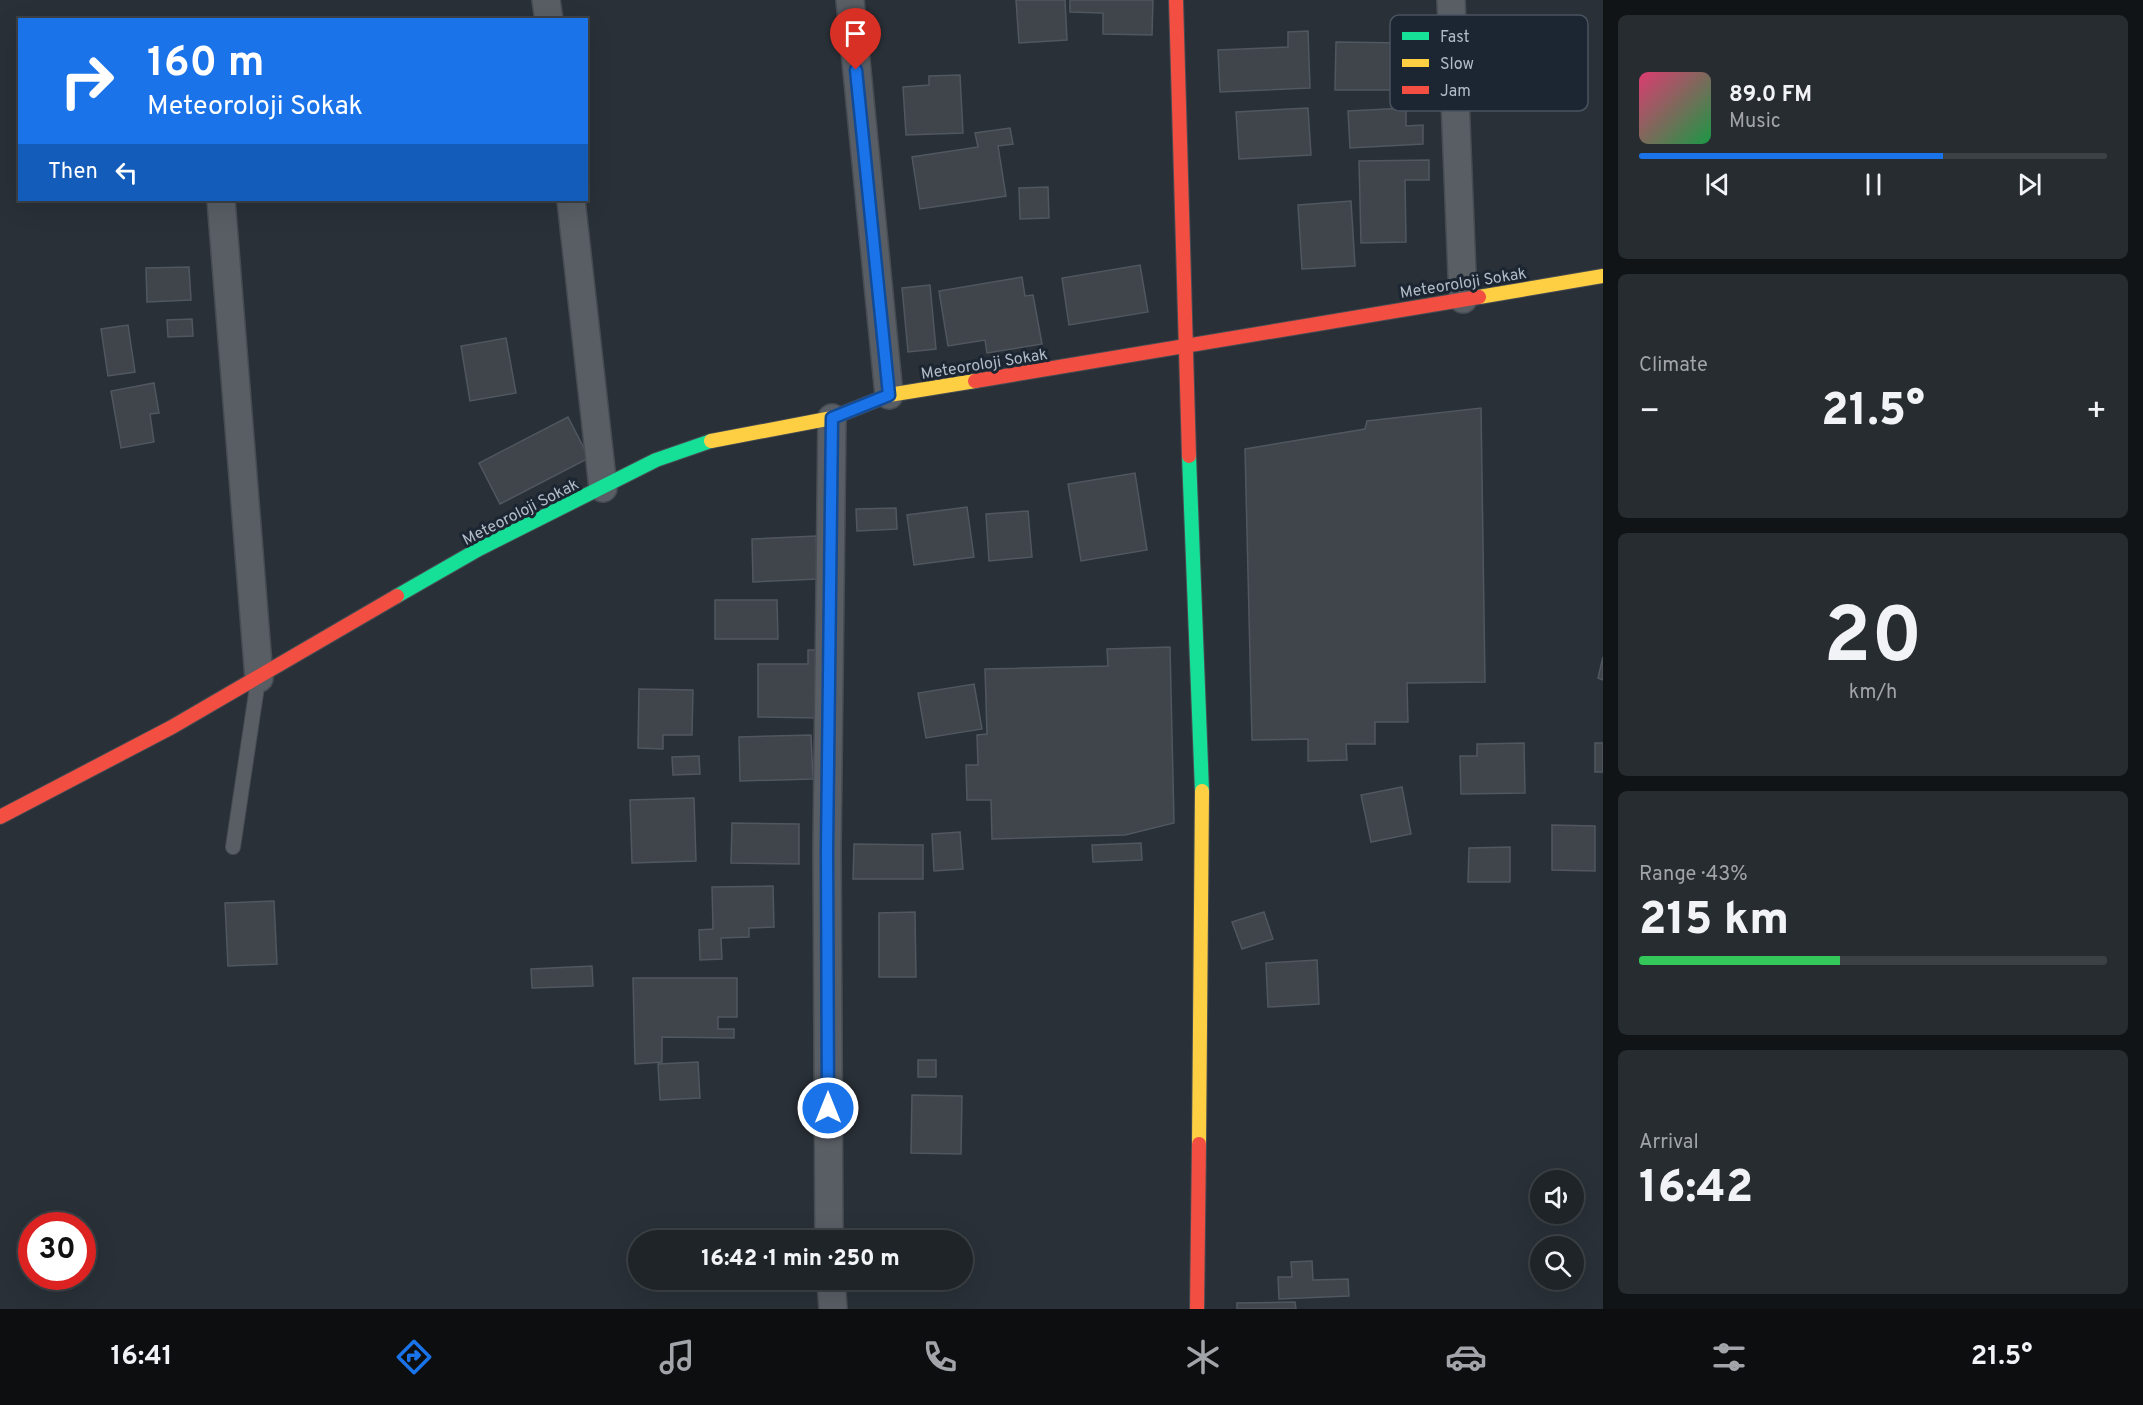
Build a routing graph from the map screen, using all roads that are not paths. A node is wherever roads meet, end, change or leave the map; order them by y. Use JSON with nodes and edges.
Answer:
{"nodes":[{"id":1,"x":546,"y":0,"type":"edge"},
{"id":2,"x":850,"y":0,"type":"edge"},
{"id":3,"x":1176,"y":0,"type":"edge"},
{"id":4,"x":1451,"y":0,"type":"edge"},
{"id":5,"x":1452,"y":15,"type":"edge"},
{"id":6,"x":549,"y":18,"type":"edge"},
{"id":7,"x":1455,"y":111,"type":"edge"},
{"id":8,"x":221,"y":201,"type":"edge"},
{"id":9,"x":571,"y":201,"type":"edge"},
{"id":10,"x":1603,"y":276,"type":"edge"},
{"id":11,"x":1463,"y":299,"type":"junction"},
{"id":12,"x":1185,"y":347,"type":"junction"},
{"id":13,"x":889,"y":395,"type":"junction"},
{"id":14,"x":832,"y":418,"type":"junction"},
{"id":15,"x":603,"y":488,"type":"junction"},
{"id":16,"x":259,"y":678,"type":"junction"},
{"id":17,"x":0,"y":817,"type":"edge"},
{"id":18,"x":233,"y":847,"type":"dead end"},
{"id":19,"x":829,"y":1230,"type":"edge"},
{"id":20,"x":832,"y":1290,"type":"edge"},
{"id":21,"x":833,"y":1309,"type":"edge"},
{"id":22,"x":1197,"y":1309,"type":"edge"}],
"edges":[{"from":1,"to":6,"type":"street"},
{"from":2,"to":13,"type":"street"},
{"from":3,"to":12,"type":"street"},
{"from":4,"to":5,"type":"street"},
{"from":7,"to":11,"type":"street"},
{"from":8,"to":16,"type":"street"},
{"from":9,"to":15,"type":"street"},
{"from":10,"to":11,"type":"street","name":"Meteoroloji Sokak"},
{"from":11,"to":12,"type":"street","name":"Meteoroloji Sokak"},
{"from":12,"to":13,"type":"street","name":"Meteoroloji Sokak"},
{"from":12,"to":22,"type":"street"},
{"from":13,"to":14,"type":"street","name":"Meteoroloji Sokak"},
{"from":14,"to":15,"type":"street","name":"Meteoroloji Sokak"},
{"from":14,"to":19,"type":"street"},
{"from":15,"to":16,"type":"street","name":"Meteoroloji Sokak"},
{"from":16,"to":17,"type":"street","name":"Meteoroloji Sokak"},
{"from":16,"to":18,"type":"lane"},
{"from":20,"to":21,"type":"street"}]}
